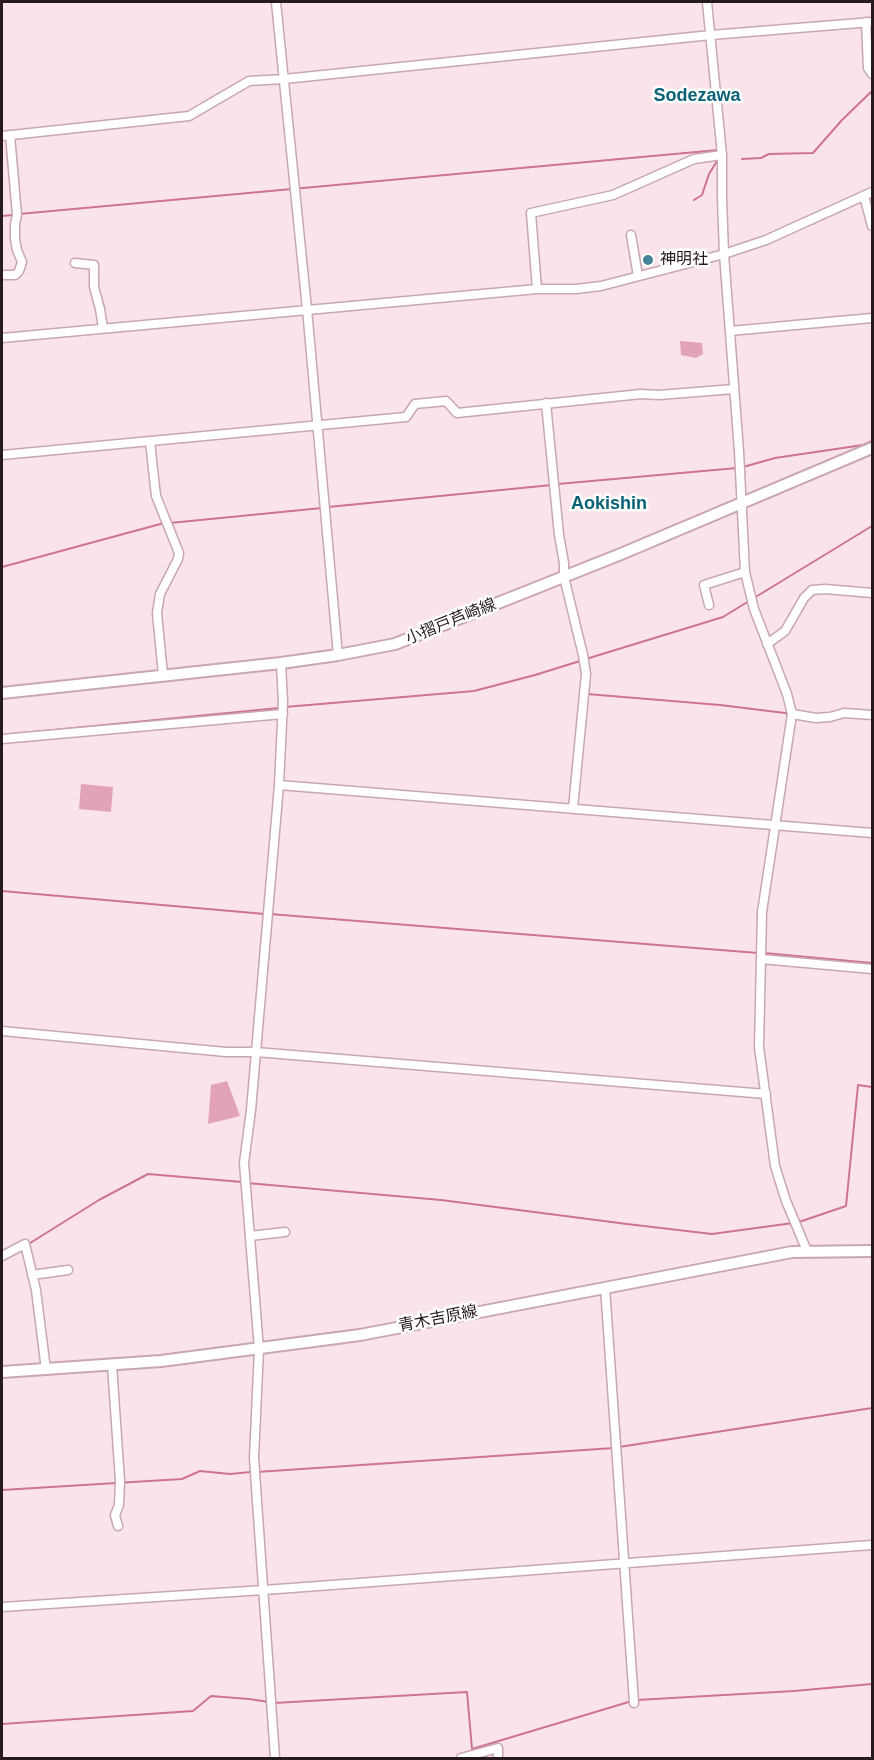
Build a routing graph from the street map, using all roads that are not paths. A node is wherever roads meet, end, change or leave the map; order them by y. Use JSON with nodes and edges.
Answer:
{"nodes":[{"id":1,"x":276,"y":2,"type":"edge"},
{"id":2,"x":707,"y":2,"type":"edge"},
{"id":3,"x":869,"y":22,"type":"edge"},
{"id":4,"x":711,"y":35,"type":"junction"},
{"id":5,"x":873,"y":74,"type":"edge"},
{"id":6,"x":284,"y":79,"type":"junction"},
{"id":7,"x":6,"y":136,"type":"edge"},
{"id":8,"x":722,"y":155,"type":"junction"},
{"id":9,"x":868,"y":194,"type":"edge"},
{"id":10,"x":873,"y":226,"type":"edge"},
{"id":11,"x":631,"y":235,"type":"dead end"},
{"id":12,"x":724,"y":254,"type":"junction"},
{"id":13,"x":75,"y":263,"type":"dead end"},
{"id":14,"x":2,"y":274,"type":"edge"},
{"id":15,"x":638,"y":276,"type":"junction"},
{"id":16,"x":537,"y":289,"type":"junction"},
{"id":17,"x":307,"y":309,"type":"junction"},
{"id":18,"x":873,"y":318,"type":"edge"},
{"id":19,"x":103,"y":328,"type":"junction"},
{"id":20,"x":730,"y":331,"type":"junction"},
{"id":21,"x":2,"y":338,"type":"edge"},
{"id":22,"x":734,"y":389,"type":"junction"},
{"id":23,"x":546,"y":403,"type":"junction"},
{"id":24,"x":318,"y":425,"type":"junction"},
{"id":25,"x":150,"y":441,"type":"junction"},
{"id":26,"x":873,"y":448,"type":"edge"},
{"id":27,"x":2,"y":455,"type":"edge"},
{"id":28,"x":741,"y":504,"type":"junction"},
{"id":29,"x":745,"y":572,"type":"junction"},
{"id":30,"x":564,"y":577,"type":"junction"},
{"id":31,"x":873,"y":593,"type":"edge"},
{"id":32,"x":709,"y":605,"type":"dead end"},
{"id":33,"x":767,"y":644,"type":"junction"},
{"id":34,"x":338,"y":655,"type":"junction"},
{"id":35,"x":281,"y":663,"type":"junction"},
{"id":36,"x":163,"y":675,"type":"junction"},
{"id":37,"x":2,"y":693,"type":"edge"},
{"id":38,"x":283,"y":714,"type":"junction"},
{"id":39,"x":792,"y":714,"type":"junction"},
{"id":40,"x":873,"y":715,"type":"edge"},
{"id":41,"x":2,"y":740,"type":"edge"},
{"id":42,"x":279,"y":785,"type":"junction"},
{"id":43,"x":573,"y":808,"type":"junction"},
{"id":44,"x":776,"y":825,"type":"junction"},
{"id":45,"x":873,"y":833,"type":"edge"},
{"id":46,"x":761,"y":959,"type":"junction"},
{"id":47,"x":873,"y":969,"type":"edge"},
{"id":48,"x":2,"y":1031,"type":"edge"},
{"id":49,"x":256,"y":1052,"type":"junction"},
{"id":50,"x":766,"y":1094,"type":"junction"},
{"id":51,"x":285,"y":1232,"type":"dead end"},
{"id":52,"x":250,"y":1236,"type":"junction"},
{"id":53,"x":807,"y":1251,"type":"junction"},
{"id":54,"x":873,"y":1251,"type":"edge"},
{"id":55,"x":2,"y":1256,"type":"edge"},
{"id":56,"x":68,"y":1270,"type":"dead end"},
{"id":57,"x":32,"y":1275,"type":"junction"},
{"id":58,"x":605,"y":1287,"type":"junction"},
{"id":59,"x":259,"y":1349,"type":"junction"},
{"id":60,"x":112,"y":1365,"type":"junction"},
{"id":61,"x":46,"y":1370,"type":"junction"},
{"id":62,"x":2,"y":1372,"type":"edge"},
{"id":63,"x":118,"y":1526,"type":"dead end"},
{"id":64,"x":873,"y":1545,"type":"edge"},
{"id":65,"x":624,"y":1562,"type":"junction"},
{"id":66,"x":264,"y":1590,"type":"junction"},
{"id":67,"x":2,"y":1607,"type":"edge"},
{"id":68,"x":634,"y":1703,"type":"dead end"},
{"id":69,"x":276,"y":1758,"type":"edge"},
{"id":70,"x":461,"y":1758,"type":"edge"},
{"id":71,"x":498,"y":1758,"type":"edge"}],
"edges":[{"from":1,"to":6,"type":"street"},
{"from":2,"to":4,"type":"street"},
{"from":3,"to":4,"type":"street"},
{"from":3,"to":5,"type":"street"},
{"from":4,"to":6,"type":"street"},
{"from":4,"to":8,"type":"street"},
{"from":6,"to":7,"type":"street"},
{"from":6,"to":17,"type":"street"},
{"from":7,"to":14,"type":"street"},
{"from":8,"to":12,"type":"street"},
{"from":8,"to":16,"type":"street"},
{"from":9,"to":10,"type":"street"},
{"from":9,"to":12,"type":"street"},
{"from":11,"to":15,"type":"street"},
{"from":12,"to":15,"type":"street"},
{"from":12,"to":20,"type":"street"},
{"from":13,"to":19,"type":"street"},
{"from":15,"to":16,"type":"street"},
{"from":16,"to":17,"type":"street"},
{"from":17,"to":19,"type":"street"},
{"from":17,"to":24,"type":"street"},
{"from":18,"to":20,"type":"street"},
{"from":19,"to":21,"type":"street"},
{"from":20,"to":22,"type":"street"},
{"from":22,"to":23,"type":"street"},
{"from":22,"to":28,"type":"street"},
{"from":23,"to":24,"type":"street"},
{"from":23,"to":30,"type":"street"},
{"from":24,"to":25,"type":"street"},
{"from":24,"to":34,"type":"street"},
{"from":25,"to":27,"type":"street"},
{"from":25,"to":36,"type":"street"},
{"from":26,"to":28,"type":"main road","name":"小摺戸芦崎線"},
{"from":28,"to":29,"type":"street"},
{"from":28,"to":30,"type":"main road","name":"小摺戸芦崎線"},
{"from":29,"to":32,"type":"street"},
{"from":29,"to":33,"type":"street"},
{"from":30,"to":34,"type":"main road","name":"小摺戸芦崎線"},
{"from":30,"to":43,"type":"street"},
{"from":31,"to":33,"type":"street"},
{"from":33,"to":39,"type":"street"},
{"from":34,"to":35,"type":"main road","name":"小摺戸芦崎線"},
{"from":35,"to":36,"type":"main road","name":"小摺戸芦崎線"},
{"from":35,"to":38,"type":"street"},
{"from":36,"to":37,"type":"main road","name":"小摺戸芦崎線"},
{"from":38,"to":41,"type":"street"},
{"from":38,"to":42,"type":"street"},
{"from":39,"to":40,"type":"street"},
{"from":39,"to":44,"type":"street"},
{"from":42,"to":43,"type":"street"},
{"from":42,"to":49,"type":"street"},
{"from":43,"to":44,"type":"street"},
{"from":44,"to":45,"type":"street"},
{"from":44,"to":46,"type":"street"},
{"from":46,"to":47,"type":"street"},
{"from":46,"to":50,"type":"street"},
{"from":48,"to":49,"type":"street"},
{"from":49,"to":50,"type":"street"},
{"from":49,"to":52,"type":"street"},
{"from":50,"to":53,"type":"street"},
{"from":51,"to":52,"type":"street"},
{"from":52,"to":59,"type":"street"},
{"from":53,"to":54,"type":"main road","name":"青木吉原線"},
{"from":53,"to":58,"type":"main road","name":"青木吉原線"},
{"from":55,"to":57,"type":"street"},
{"from":56,"to":57,"type":"street"},
{"from":57,"to":61,"type":"street"},
{"from":58,"to":59,"type":"main road","name":"青木吉原線"},
{"from":58,"to":65,"type":"street"},
{"from":59,"to":60,"type":"main road","name":"青木吉原線"},
{"from":59,"to":66,"type":"street"},
{"from":60,"to":61,"type":"main road","name":"青木吉原線"},
{"from":60,"to":63,"type":"street"},
{"from":61,"to":62,"type":"main road","name":"青木吉原線"},
{"from":64,"to":65,"type":"street"},
{"from":65,"to":66,"type":"street"},
{"from":65,"to":68,"type":"street"},
{"from":66,"to":67,"type":"street"},
{"from":66,"to":69,"type":"street"},
{"from":70,"to":71,"type":"street"}]}
